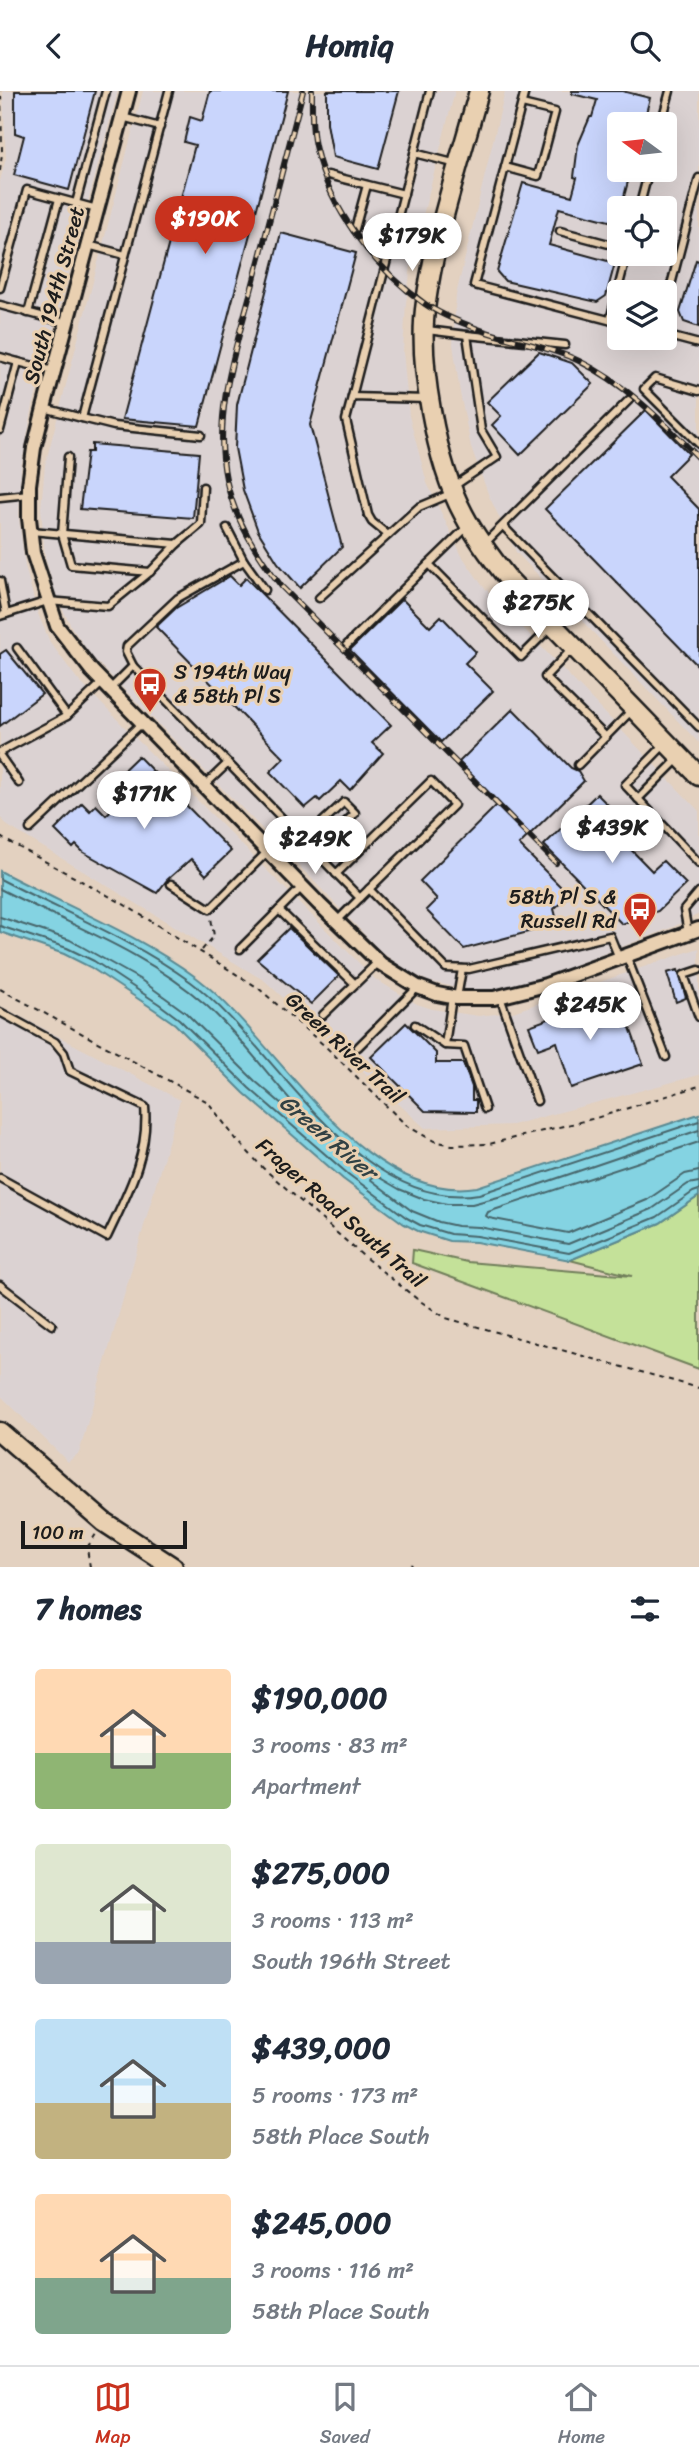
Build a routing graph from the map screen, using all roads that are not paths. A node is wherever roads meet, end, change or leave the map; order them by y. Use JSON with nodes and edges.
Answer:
{"nodes":[{"id":1,"x":106,"y":91,"type":"edge"},
{"id":2,"x":129,"y":91,"type":"edge"},
{"id":3,"x":169,"y":91,"type":"edge"},
{"id":4,"x":430,"y":91,"type":"edge"},
{"id":5,"x":479,"y":91,"type":"edge"},
{"id":6,"x":525,"y":91,"type":"edge"},
{"id":7,"x":670,"y":91,"type":"edge"},
{"id":8,"x":522,"y":104,"type":"junction"},
{"id":9,"x":664,"y":112,"type":"edge"},
{"id":10,"x":122,"y":117,"type":"junction"},
{"id":11,"x":160,"y":127,"type":"junction"},
{"id":12,"x":414,"y":153,"type":"junction"},
{"id":13,"x":459,"y":165,"type":"junction"},
{"id":14,"x":505,"y":167,"type":"junction"},
{"id":15,"x":328,"y":175,"type":"dead end"},
{"id":16,"x":699,"y":178,"type":"edge"},
{"id":17,"x":367,"y":184,"type":"junction"},
{"id":18,"x":404,"y":194,"type":"junction"},
{"id":19,"x":59,"y":199,"type":"junction"},
{"id":20,"x":76,"y":203,"type":"junction"},
{"id":21,"x":97,"y":209,"type":"junction"},
{"id":22,"x":690,"y":211,"type":"junction"},
{"id":23,"x":699,"y":213,"type":"edge"},
{"id":24,"x":355,"y":229,"type":"dead end"},
{"id":25,"x":560,"y":231,"type":"dead end"},
{"id":26,"x":607,"y":244,"type":"edge"},
{"id":27,"x":88,"y":245,"type":"junction"},
{"id":28,"x":125,"y":255,"type":"junction"},
{"id":29,"x":672,"y":280,"type":"edge"},
{"id":30,"x":0,"y":288,"type":"edge"},
{"id":31,"x":0,"y":305,"type":"edge"},
{"id":32,"x":28,"y":313,"type":"junction"},
{"id":33,"x":607,"y":319,"type":"edge"},
{"id":34,"x":66,"y":323,"type":"junction"},
{"id":35,"x":424,"y":329,"type":"junction"},
{"id":36,"x":467,"y":335,"type":"junction"},
{"id":37,"x":677,"y":338,"type":"edge"},
{"id":38,"x":699,"y":344,"type":"edge"},
{"id":39,"x":565,"y":345,"type":"dead end"},
{"id":40,"x":0,"y":357,"type":"edge"},
{"id":41,"x":18,"y":362,"type":"junction"},
{"id":42,"x":54,"y":371,"type":"junction"},
{"id":43,"x":699,"y":391,"type":"edge"},
{"id":44,"x":352,"y":397,"type":"junction"},
{"id":45,"x":430,"y":400,"type":"junction"},
{"id":46,"x":629,"y":400,"type":"dead end"},
{"id":47,"x":44,"y":408,"type":"junction"},
{"id":48,"x":82,"y":418,"type":"junction"},
{"id":49,"x":0,"y":429,"type":"edge"},
{"id":50,"x":201,"y":435,"type":"dead end"},
{"id":51,"x":699,"y":444,"type":"edge"},
{"id":52,"x":68,"y":457,"type":"dead end"},
{"id":53,"x":203,"y":487,"type":"dead end"},
{"id":54,"x":453,"y":490,"type":"junction"},
{"id":55,"x":29,"y":494,"type":"junction"},
{"id":56,"x":0,"y":497,"type":"edge"},
{"id":57,"x":470,"y":524,"type":"junction"},
{"id":58,"x":503,"y":526,"type":"junction"},
{"id":59,"x":227,"y":528,"type":"dead end"},
{"id":60,"x":31,"y":531,"type":"junction"},
{"id":61,"x":62,"y":534,"type":"junction"},
{"id":62,"x":388,"y":535,"type":"junction"},
{"id":63,"x":177,"y":544,"type":"junction"},
{"id":64,"x":483,"y":545,"type":"junction"},
{"id":65,"x":244,"y":561,"type":"junction"},
{"id":66,"x":429,"y":564,"type":"junction"},
{"id":67,"x":150,"y":572,"type":"junction"},
{"id":68,"x":0,"y":581,"type":"edge"},
{"id":69,"x":265,"y":590,"type":"dead end"},
{"id":70,"x":318,"y":598,"type":"dead end"},
{"id":71,"x":48,"y":601,"type":"junction"},
{"id":72,"x":3,"y":615,"type":"edge"},
{"id":73,"x":552,"y":626,"type":"junction"},
{"id":74,"x":346,"y":646,"type":"dead end"},
{"id":75,"x":16,"y":648,"type":"dead end"},
{"id":76,"x":573,"y":648,"type":"junction"},
{"id":77,"x":133,"y":666,"type":"junction"},
{"id":78,"x":106,"y":685,"type":"junction"},
{"id":79,"x":633,"y":709,"type":"junction"},
{"id":80,"x":67,"y":716,"type":"junction"},
{"id":81,"x":142,"y":723,"type":"junction"},
{"id":82,"x":699,"y":727,"type":"edge"},
{"id":83,"x":606,"y":737,"type":"junction"},
{"id":84,"x":666,"y":743,"type":"junction"},
{"id":85,"x":0,"y":754,"type":"edge"},
{"id":86,"x":680,"y":757,"type":"junction"},
{"id":87,"x":228,"y":763,"type":"junction"},
{"id":88,"x":578,"y":765,"type":"dead end"},
{"id":89,"x":699,"y":776,"type":"edge"},
{"id":90,"x":19,"y":783,"type":"dead end"},
{"id":91,"x":204,"y":786,"type":"junction"},
{"id":92,"x":638,"y":799,"type":"junction"},
{"id":93,"x":318,"y":826,"type":"dead end"},
{"id":94,"x":30,"y":829,"type":"dead end"},
{"id":95,"x":267,"y":852,"type":"junction"},
{"id":96,"x":316,"y":852,"type":"junction"},
{"id":97,"x":699,"y":863,"type":"edge"},
{"id":98,"x":337,"y":874,"type":"junction"},
{"id":99,"x":171,"y":884,"type":"dead end"},
{"id":100,"x":302,"y":887,"type":"junction"},
{"id":101,"x":369,"y":889,"type":"junction"},
{"id":102,"x":699,"y":892,"type":"edge"},
{"id":103,"x":360,"y":898,"type":"junction"},
{"id":104,"x":279,"y":910,"type":"junction"},
{"id":105,"x":336,"y":921,"type":"junction"},
{"id":106,"x":694,"y":931,"type":"edge"},
{"id":107,"x":240,"y":949,"type":"dead end"},
{"id":108,"x":622,"y":957,"type":"junction"},
{"id":109,"x":379,"y":961,"type":"junction"},
{"id":110,"x":462,"y":969,"type":"junction"},
{"id":111,"x":699,"y":969,"type":"edge"},
{"id":112,"x":355,"y":984,"type":"junction"},
{"id":113,"x":418,"y":988,"type":"junction"},
{"id":114,"x":455,"y":997,"type":"junction"},
{"id":115,"x":500,"y":997,"type":"junction"},
{"id":116,"x":0,"y":1012,"type":"edge"},
{"id":117,"x":323,"y":1015,"type":"dead end"},
{"id":118,"x":699,"y":1017,"type":"edge"},
{"id":119,"x":415,"y":1025,"type":"dead end"},
{"id":120,"x":445,"y":1045,"type":"junction"},
{"id":121,"x":358,"y":1047,"type":"dead end"},
{"id":122,"x":666,"y":1057,"type":"dead end"},
{"id":123,"x":537,"y":1101,"type":"dead end"},
{"id":124,"x":485,"y":1109,"type":"dead end"},
{"id":125,"x":0,"y":1178,"type":"edge"},
{"id":126,"x":0,"y":1285,"type":"edge"},
{"id":127,"x":52,"y":1325,"type":"dead end"},
{"id":128,"x":0,"y":1432,"type":"edge"},
{"id":129,"x":173,"y":1567,"type":"edge"}],
"edges":[{"from":1,"to":20,"type":"lane"},
{"from":2,"to":10,"type":"street","name":"South 194th Street"},
{"from":3,"to":11,"type":"lane"},
{"from":4,"to":12,"type":"lane"},
{"from":5,"to":13,"type":"main road"},
{"from":6,"to":8,"type":"lane"},
{"from":7,"to":9,"type":"lane"},
{"from":8,"to":14,"type":"lane"},
{"from":8,"to":14,"type":"lane"},
{"from":10,"to":11,"type":"lane"},
{"from":10,"to":21,"type":"street","name":"South 194th Street"},
{"from":11,"to":28,"type":"lane"},
{"from":12,"to":13,"type":"lane"},
{"from":12,"to":18,"type":"lane"},
{"from":13,"to":35,"type":"main road"},
{"from":14,"to":33,"type":"lane"},
{"from":15,"to":17,"type":"lane"},
{"from":16,"to":22,"type":"lane"},
{"from":17,"to":18,"type":"lane"},
{"from":17,"to":24,"type":"lane"},
{"from":18,"to":44,"type":"lane"},
{"from":19,"to":20,"type":"lane"},
{"from":19,"to":30,"type":"lane"},
{"from":19,"to":32,"type":"lane"},
{"from":20,"to":21,"type":"lane"},
{"from":21,"to":27,"type":"street","name":"South 194th Street"},
{"from":22,"to":23,"type":"lane"},
{"from":22,"to":29,"type":"lane"},
{"from":25,"to":26,"type":"lane"},
{"from":27,"to":28,"type":"lane"},
{"from":27,"to":34,"type":"street","name":"South 194th Street"},
{"from":28,"to":48,"type":"lane"},
{"from":31,"to":32,"type":"lane"},
{"from":32,"to":34,"type":"lane"},
{"from":34,"to":42,"type":"street","name":"South 194th Street"},
{"from":35,"to":36,"type":"lane"},
{"from":35,"to":45,"type":"main road"},
{"from":36,"to":39,"type":"lane"},
{"from":36,"to":54,"type":"lane"},
{"from":37,"to":38,"type":"lane"},
{"from":40,"to":41,"type":"lane"},
{"from":41,"to":42,"type":"lane"},
{"from":41,"to":49,"type":"lane"},
{"from":42,"to":47,"type":"street","name":"South 194th Street"},
{"from":43,"to":51,"type":"lane"},
{"from":44,"to":45,"type":"lane"},
{"from":44,"to":62,"type":"lane"},
{"from":45,"to":54,"type":"main road"},
{"from":46,"to":58,"type":"lane"},
{"from":47,"to":48,"type":"lane"},
{"from":47,"to":55,"type":"street","name":"South 194th Street"},
{"from":48,"to":50,"type":"lane"},
{"from":52,"to":61,"type":"lane"},
{"from":53,"to":63,"type":"lane"},
{"from":54,"to":57,"type":"main road"},
{"from":54,"to":62,"type":"lane"},
{"from":55,"to":56,"type":"lane"},
{"from":55,"to":60,"type":"street","name":"South 194th Street"},
{"from":57,"to":64,"type":"main road"},
{"from":57,"to":66,"type":"lane"},
{"from":58,"to":64,"type":"lane"},
{"from":58,"to":82,"type":"lane"},
{"from":59,"to":65,"type":"lane"},
{"from":60,"to":61,"type":"lane"},
{"from":60,"to":71,"type":"street","name":"South 194th Street"},
{"from":61,"to":63,"type":"lane"},
{"from":61,"to":67,"type":"lane"},
{"from":62,"to":70,"type":"lane"},
{"from":63,"to":67,"type":"lane"},
{"from":64,"to":73,"type":"main road"},
{"from":65,"to":69,"type":"lane"},
{"from":65,"to":77,"type":"lane"},
{"from":66,"to":73,"type":"lane"},
{"from":66,"to":74,"type":"lane"},
{"from":67,"to":71,"type":"lane"},
{"from":68,"to":72,"type":"lane"},
{"from":71,"to":72,"type":"lane"},
{"from":71,"to":78,"type":"street","name":"South 194th Street"},
{"from":73,"to":76,"type":"main road"},
{"from":75,"to":80,"type":"lane"},
{"from":76,"to":79,"type":"main road"},
{"from":76,"to":83,"type":"lane"},
{"from":77,"to":78,"type":"lane"},
{"from":77,"to":87,"type":"lane"},
{"from":78,"to":80,"type":"lane"},
{"from":78,"to":81,"type":"street","name":"South 194th Street"},
{"from":79,"to":83,"type":"lane"},
{"from":79,"to":84,"type":"main road"},
{"from":80,"to":85,"type":"lane"},
{"from":81,"to":91,"type":"street","name":"South 194th Street"},
{"from":81,"to":94,"type":"lane"},
{"from":83,"to":88,"type":"lane"},
{"from":84,"to":86,"type":"main road"},
{"from":84,"to":92,"type":"lane"},
{"from":85,"to":90,"type":"lane"},
{"from":86,"to":89,"type":"main road"},
{"from":86,"to":92,"type":"lane"},
{"from":87,"to":91,"type":"lane"},
{"from":87,"to":96,"type":"lane"},
{"from":91,"to":95,"type":"street","name":"South 194th Street"},
{"from":92,"to":97,"type":"lane"},
{"from":93,"to":96,"type":"lane"},
{"from":95,"to":99,"type":"lane"},
{"from":95,"to":100,"type":"street","name":"South 194th Street"},
{"from":96,"to":98,"type":"lane"},
{"from":98,"to":101,"type":"lane"},
{"from":98,"to":103,"type":"lane"},
{"from":100,"to":104,"type":"lane"},
{"from":100,"to":105,"type":"street","name":"South 194th Street"},
{"from":101,"to":103,"type":"lane"},
{"from":101,"to":110,"type":"lane"},
{"from":102,"to":106,"type":"lane"},
{"from":103,"to":105,"type":"lane"},
{"from":104,"to":107,"type":"lane"},
{"from":104,"to":112,"type":"lane"},
{"from":105,"to":109,"type":"street","name":"South 194th Street"},
{"from":106,"to":108,"type":"street","name":"South 194th Street"},
{"from":108,"to":110,"type":"lane"},
{"from":108,"to":115,"type":"street","name":"South 194th Street"},
{"from":108,"to":122,"type":"lane"},
{"from":109,"to":112,"type":"lane"},
{"from":109,"to":113,"type":"street","name":"South 194th Street"},
{"from":110,"to":114,"type":"lane"},
{"from":111,"to":118,"type":"lane"},
{"from":112,"to":117,"type":"lane"},
{"from":113,"to":114,"type":"street","name":"South 194th Street"},
{"from":113,"to":121,"type":"lane"},
{"from":114,"to":115,"type":"street","name":"South 194th Street"},
{"from":114,"to":120,"type":"lane"},
{"from":115,"to":123,"type":"lane"},
{"from":116,"to":125,"type":"lane"},
{"from":119,"to":120,"type":"lane"},
{"from":120,"to":124,"type":"lane"},
{"from":126,"to":127,"type":"lane"},
{"from":128,"to":129,"type":"main road"}]}
